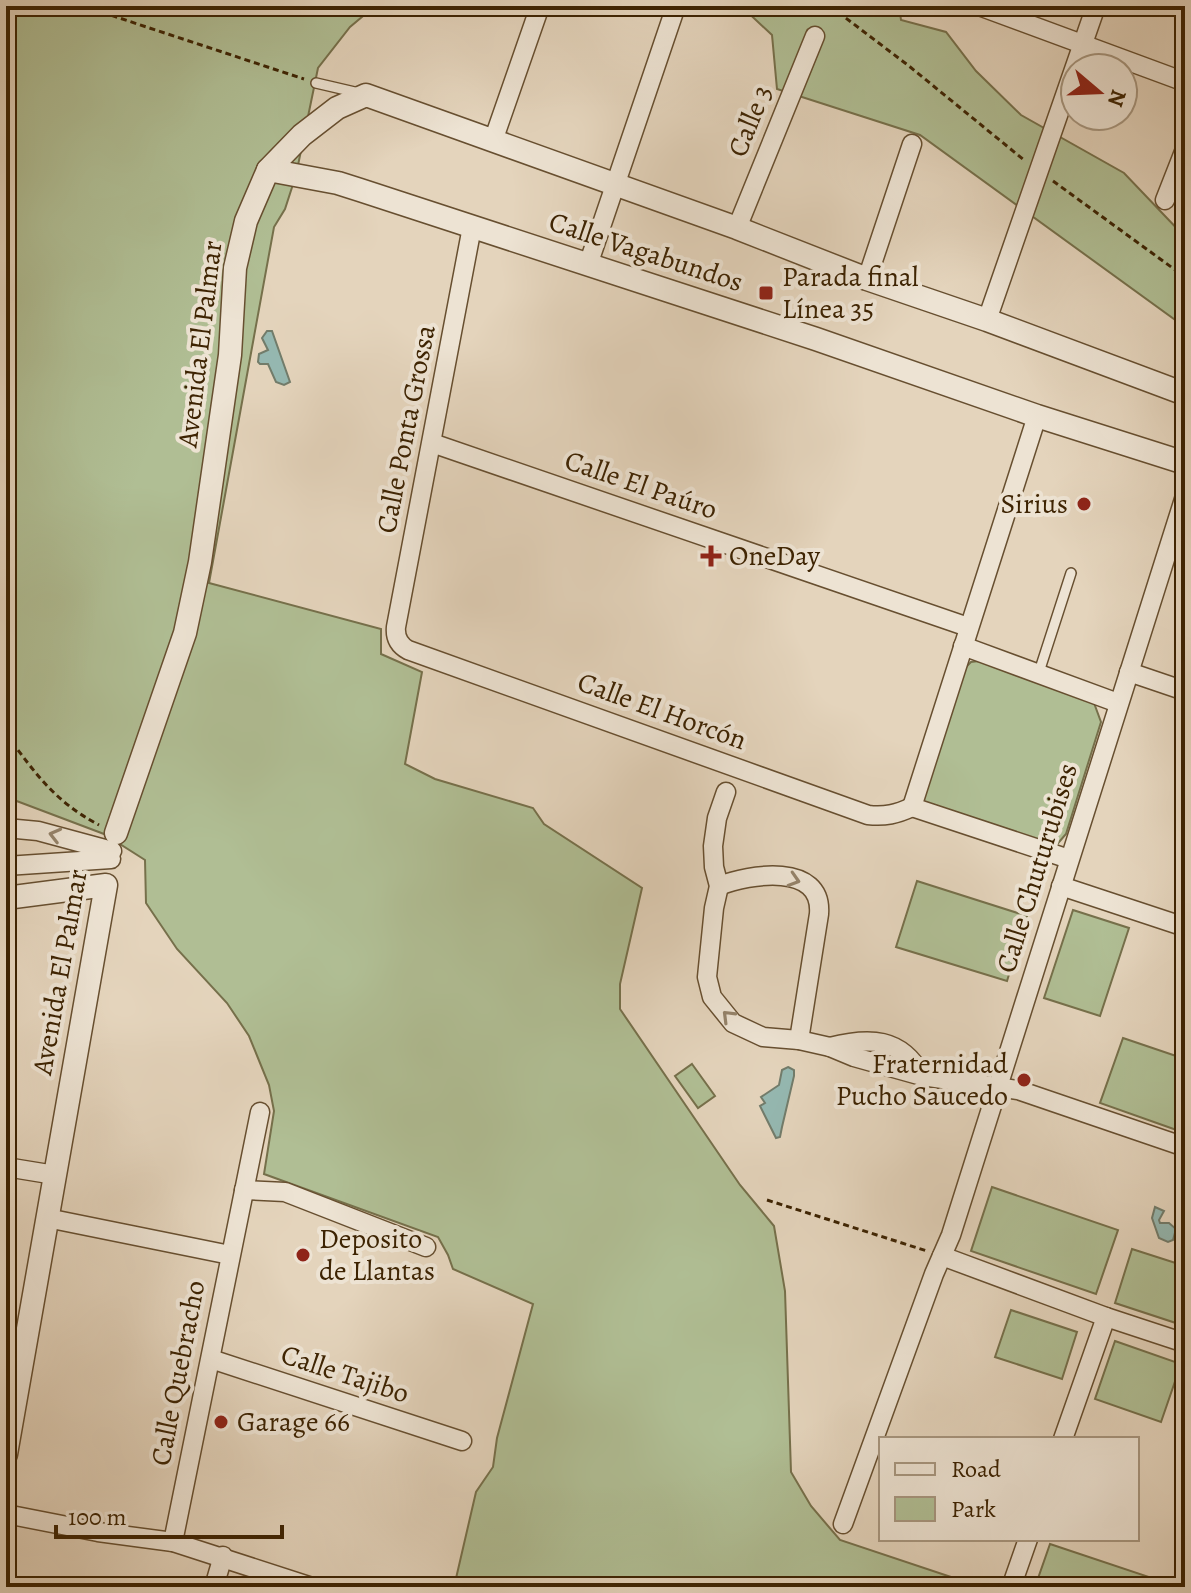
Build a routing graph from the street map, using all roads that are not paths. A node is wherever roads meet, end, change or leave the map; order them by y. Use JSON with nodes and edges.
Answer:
{"nodes":[{"id":1,"x":540,"y":6,"type":"edge"},
{"id":2,"x":676,"y":6,"type":"edge"},
{"id":3,"x":979,"y":6,"type":"edge"},
{"id":4,"x":1096,"y":6,"type":"edge"},
{"id":5,"x":815,"y":36,"type":"dead end"},
{"id":6,"x":1083,"y":45,"type":"junction"},
{"id":7,"x":1185,"y":82,"type":"edge"},
{"id":8,"x":316,"y":83,"type":"road end"},
{"id":9,"x":366,"y":95,"type":"junction"},
{"id":10,"x":493,"y":141,"type":"junction"},
{"id":11,"x":912,"y":144,"type":"dead end"},
{"id":12,"x":1185,"y":149,"type":"edge"},
{"id":13,"x":268,"y":170,"type":"junction"},
{"id":14,"x":615,"y":184,"type":"junction"},
{"id":15,"x":1165,"y":200,"type":"dead end"},
{"id":16,"x":472,"y":227,"type":"junction"},
{"id":17,"x":737,"y":228,"type":"junction"},
{"id":18,"x":588,"y":265,"type":"junction"},
{"id":19,"x":867,"y":279,"type":"junction"},
{"id":20,"x":987,"y":320,"type":"junction"},
{"id":21,"x":1185,"y":394,"type":"edge"},
{"id":22,"x":1037,"y":416,"type":"junction"},
{"id":23,"x":432,"y":443,"type":"junction"},
{"id":24,"x":1185,"y":463,"type":"edge"},
{"id":25,"x":1185,"y":496,"type":"edge"},
{"id":26,"x":1071,"y":573,"type":"dead end"},
{"id":27,"x":968,"y":627,"type":"junction"},
{"id":28,"x":398,"y":640,"type":"joint"},
{"id":29,"x":963,"y":646,"type":"junction"},
{"id":30,"x":1039,"y":672,"type":"junction"},
{"id":31,"x":1129,"y":672,"type":"junction"},
{"id":32,"x":1185,"y":691,"type":"edge"},
{"id":33,"x":1118,"y":703,"type":"junction"},
{"id":34,"x":726,"y":792,"type":"dead end"},
{"id":35,"x":912,"y":807,"type":"junction"},
{"id":36,"x":6,"y":828,"type":"edge"},
{"id":37,"x":113,"y":848,"type":"junction"},
{"id":38,"x":1069,"y":859,"type":"junction"},
{"id":39,"x":6,"y":866,"type":"edge"},
{"id":40,"x":106,"y":885,"type":"junction"},
{"id":41,"x":719,"y":886,"type":"junction"},
{"id":42,"x":1061,"y":886,"type":"junction"},
{"id":43,"x":6,"y":898,"type":"edge"},
{"id":44,"x":1185,"y":927,"type":"edge"},
{"id":45,"x":799,"y":1040,"type":"junction"},
{"id":46,"x":999,"y":1088,"type":"junction"},
{"id":47,"x":260,"y":1112,"type":"dead end"},
{"id":48,"x":1185,"y":1147,"type":"edge"},
{"id":49,"x":6,"y":1167,"type":"edge"},
{"id":50,"x":55,"y":1175,"type":"junction"},
{"id":51,"x":244,"y":1190,"type":"junction"},
{"id":52,"x":47,"y":1218,"type":"junction"},
{"id":53,"x":426,"y":1247,"type":"dead end"},
{"id":54,"x":230,"y":1255,"type":"junction"},
{"id":55,"x":942,"y":1256,"type":"junction"},
{"id":56,"x":1106,"y":1317,"type":"junction"},
{"id":57,"x":1185,"y":1343,"type":"edge"},
{"id":58,"x":211,"y":1359,"type":"junction"},
{"id":59,"x":1064,"y":1437,"type":"edge"},
{"id":60,"x":462,"y":1441,"type":"dead end"},
{"id":61,"x":6,"y":1454,"type":"edge"},
{"id":62,"x":6,"y":1514,"type":"edge"},
{"id":63,"x":843,"y":1524,"type":"dead end"},
{"id":64,"x":1027,"y":1541,"type":"edge"},
{"id":65,"x":173,"y":1542,"type":"junction"},
{"id":66,"x":223,"y":1556,"type":"junction"},
{"id":67,"x":1014,"y":1579,"type":"dead end"},
{"id":68,"x":214,"y":1587,"type":"edge"},
{"id":69,"x":312,"y":1587,"type":"edge"}],
"edges":[{"from":1,"to":10,"type":"street"},
{"from":2,"to":14,"type":"street"},
{"from":3,"to":6,"type":"street"},
{"from":4,"to":6,"type":"street"},
{"from":5,"to":17,"type":"street","name":"Calle 3"},
{"from":6,"to":7,"type":"street"},
{"from":6,"to":20,"type":"street"},
{"from":8,"to":9,"type":"lane"},
{"from":9,"to":10,"type":"street"},
{"from":9,"to":13,"type":"street","name":"Avenida El Palmar"},
{"from":10,"to":14,"type":"street"},
{"from":11,"to":19,"type":"street"},
{"from":12,"to":15,"type":"street"},
{"from":13,"to":16,"type":"street","name":"Calle Vagabundos"},
{"from":13,"to":37,"type":"street","name":"Avenida El Palmar"},
{"from":14,"to":17,"type":"street"},
{"from":14,"to":18,"type":"street"},
{"from":16,"to":18,"type":"street","name":"Calle Vagabundos"},
{"from":16,"to":23,"type":"street","name":"Calle Ponta Grossa"},
{"from":17,"to":19,"type":"street"},
{"from":18,"to":22,"type":"street","name":"Calle Vagabundos"},
{"from":19,"to":20,"type":"street"},
{"from":20,"to":21,"type":"street"},
{"from":22,"to":24,"type":"street","name":"Calle Vagabundos"},
{"from":22,"to":27,"type":"street"},
{"from":23,"to":27,"type":"street","name":"Calle El Paúro"},
{"from":23,"to":28,"type":"street","name":"Calle Ponta Grossa"},
{"from":25,"to":31,"type":"street","name":"Calle Chuturubises"},
{"from":26,"to":30,"type":"lane"},
{"from":27,"to":29,"type":"street"},
{"from":28,"to":35,"type":"street","name":"Calle El Horcón"},
{"from":29,"to":30,"type":"street"},
{"from":29,"to":35,"type":"street"},
{"from":30,"to":33,"type":"street"},
{"from":31,"to":32,"type":"street"},
{"from":31,"to":33,"type":"street","name":"Calle Chuturubises"},
{"from":33,"to":38,"type":"street","name":"Calle Chuturubises"},
{"from":34,"to":41,"type":"street"},
{"from":35,"to":38,"type":"street"},
{"from":37,"to":36,"type":"street","one_way":true},
{"from":37,"to":39,"type":"street"},
{"from":37,"to":40,"type":"street","name":"Avenida El Palmar"},
{"from":38,"to":42,"type":"street","name":"Calle Chuturubises"},
{"from":40,"to":43,"type":"street"},
{"from":40,"to":50,"type":"street","name":"Avenida El Palmar"},
{"from":45,"to":41,"type":"street","one_way":true},
{"from":41,"to":45,"type":"street","one_way":true},
{"from":42,"to":44,"type":"street"},
{"from":42,"to":46,"type":"street","name":"Calle Chuturubises"},
{"from":45,"to":46,"type":"street"},
{"from":46,"to":48,"type":"street"},
{"from":46,"to":55,"type":"street","name":"Calle Chuturubises"},
{"from":47,"to":51,"type":"street"},
{"from":49,"to":50,"type":"street"},
{"from":50,"to":52,"type":"street","name":"Avenida El Palmar"},
{"from":51,"to":53,"type":"street"},
{"from":51,"to":54,"type":"street"},
{"from":52,"to":54,"type":"street","name":"Calle Quebracho"},
{"from":52,"to":61,"type":"street","name":"Avenida El Palmar"},
{"from":54,"to":58,"type":"street","name":"Calle Quebracho"},
{"from":55,"to":56,"type":"street"},
{"from":55,"to":63,"type":"street","name":"Calle Chuturubises"},
{"from":56,"to":57,"type":"street"},
{"from":56,"to":59,"type":"street"},
{"from":58,"to":60,"type":"street","name":"Calle Tajibo"},
{"from":58,"to":65,"type":"street","name":"Calle Quebracho"},
{"from":62,"to":65,"type":"street"},
{"from":64,"to":67,"type":"street"},
{"from":65,"to":66,"type":"street"},
{"from":66,"to":68,"type":"street"},
{"from":66,"to":69,"type":"street"}]}
